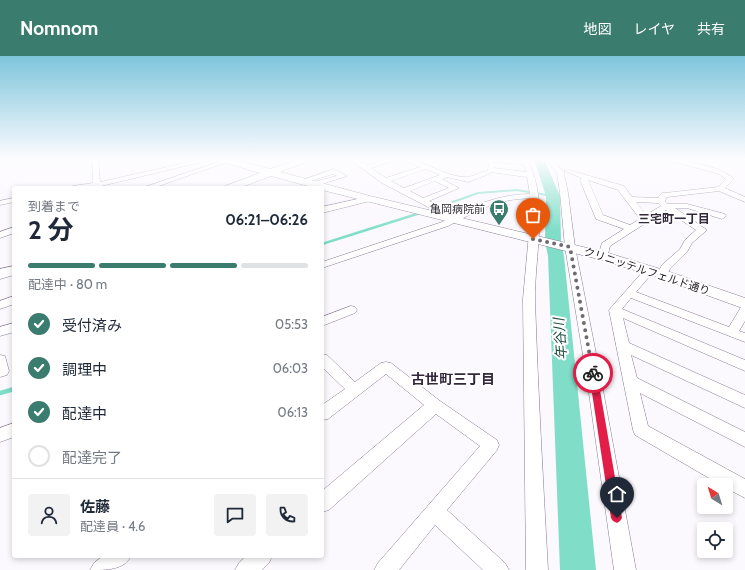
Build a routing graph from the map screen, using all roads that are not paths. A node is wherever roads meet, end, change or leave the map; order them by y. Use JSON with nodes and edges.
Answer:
{"nodes":[{"id":1,"x":106,"y":183,"type":"edge"},
{"id":2,"x":312,"y":183,"type":"edge"},
{"id":3,"x":319,"y":183,"type":"edge"},
{"id":4,"x":389,"y":183,"type":"edge"},
{"id":5,"x":425,"y":183,"type":"edge"},
{"id":6,"x":445,"y":183,"type":"edge"},
{"id":7,"x":532,"y":183,"type":"edge"},
{"id":8,"x":562,"y":183,"type":"edge"},
{"id":9,"x":585,"y":183,"type":"edge"},
{"id":10,"x":605,"y":183,"type":"edge"},
{"id":11,"x":726,"y":183,"type":"edge"},
{"id":12,"x":316,"y":184,"type":"junction"},
{"id":13,"x":97,"y":185,"type":"joint"},
{"id":14,"x":92,"y":186,"type":"edge"},
{"id":15,"x":323,"y":186,"type":"edge"},
{"id":16,"x":324,"y":186,"type":"edge"},
{"id":17,"x":720,"y":189,"type":"junction"},
{"id":18,"x":405,"y":190,"type":"junction"},
{"id":19,"x":534,"y":196,"type":"junction"},
{"id":20,"x":367,"y":199,"type":"junction"},
{"id":21,"x":630,"y":199,"type":"junction"},
{"id":22,"x":12,"y":200,"type":"edge"},
{"id":23,"x":424,"y":200,"type":"junction"},
{"id":24,"x":745,"y":200,"type":"edge"},
{"id":25,"x":0,"y":203,"type":"edge"},
{"id":26,"x":664,"y":204,"type":"junction"},
{"id":27,"x":324,"y":210,"type":"edge"},
{"id":28,"x":722,"y":216,"type":"dead end"},
{"id":29,"x":453,"y":220,"type":"junction"},
{"id":30,"x":645,"y":220,"type":"junction"},
{"id":31,"x":632,"y":229,"type":"junction"},
{"id":32,"x":12,"y":231,"type":"edge"},
{"id":33,"x":0,"y":234,"type":"edge"},
{"id":34,"x":537,"y":240,"type":"junction"},
{"id":35,"x":567,"y":247,"type":"junction"},
{"id":36,"x":603,"y":256,"type":"junction"},
{"id":37,"x":324,"y":265,"type":"edge"},
{"id":38,"x":12,"y":271,"type":"edge"},
{"id":39,"x":656,"y":272,"type":"junction"},
{"id":40,"x":0,"y":274,"type":"edge"},
{"id":41,"x":629,"y":293,"type":"junction"},
{"id":42,"x":12,"y":301,"type":"edge"},
{"id":43,"x":745,"y":304,"type":"edge"},
{"id":44,"x":0,"y":305,"type":"edge"},
{"id":45,"x":350,"y":310,"type":"dead end"},
{"id":46,"x":615,"y":310,"type":"junction"},
{"id":47,"x":745,"y":310,"type":"edge"},
{"id":48,"x":324,"y":321,"type":"edge"},
{"id":49,"x":12,"y":328,"type":"edge"},
{"id":50,"x":0,"y":332,"type":"edge"},
{"id":51,"x":732,"y":333,"type":"junction"},
{"id":52,"x":745,"y":338,"type":"edge"},
{"id":53,"x":622,"y":345,"type":"junction"},
{"id":54,"x":0,"y":360,"type":"edge"},
{"id":55,"x":324,"y":361,"type":"edge"},
{"id":56,"x":745,"y":366,"type":"edge"},
{"id":57,"x":0,"y":372,"type":"edge"},
{"id":58,"x":630,"y":381,"type":"junction"},
{"id":59,"x":355,"y":390,"type":"junction"},
{"id":60,"x":745,"y":402,"type":"edge"},
{"id":61,"x":435,"y":405,"type":"junction"},
{"id":62,"x":324,"y":413,"type":"edge"},
{"id":63,"x":12,"y":431,"type":"edge"},
{"id":64,"x":0,"y":435,"type":"edge"},
{"id":65,"x":745,"y":440,"type":"edge"},
{"id":66,"x":745,"y":489,"type":"edge"},
{"id":67,"x":324,"y":502,"type":"edge"},
{"id":68,"x":435,"y":512,"type":"junction"},
{"id":69,"x":118,"y":558,"type":"edge"},
{"id":70,"x":101,"y":570,"type":"edge"},
{"id":71,"x":385,"y":570,"type":"edge"},
{"id":72,"x":498,"y":570,"type":"edge"},
{"id":73,"x":537,"y":570,"type":"edge"},
{"id":74,"x":625,"y":570,"type":"edge"}],
"edges":[{"from":1,"to":13,"type":"street"},
{"from":2,"to":12,"type":"street","name":"クリニッテルフェルド通り"},
{"from":3,"to":12,"type":"street"},
{"from":4,"to":18,"type":"street"},
{"from":5,"to":18,"type":"street"},
{"from":6,"to":23,"type":"street"},
{"from":7,"to":19,"type":"street"},
{"from":8,"to":35,"type":"street"},
{"from":9,"to":31,"type":"street"},
{"from":10,"to":21,"type":"street"},
{"from":11,"to":17,"type":"street"},
{"from":12,"to":15,"type":"street","name":"クリニッテルフェルド通り"},
{"from":13,"to":14,"type":"street"},
{"from":16,"to":20,"type":"street","name":"クリニッテルフェルド通り"},
{"from":17,"to":24,"type":"street"},
{"from":17,"to":26,"type":"street"},
{"from":18,"to":23,"type":"street"},
{"from":19,"to":29,"type":"street"},
{"from":19,"to":34,"type":"street"},
{"from":20,"to":27,"type":"street"},
{"from":20,"to":29,"type":"street","name":"クリニッテルフェルド通り"},
{"from":21,"to":26,"type":"street"},
{"from":21,"to":30,"type":"street"},
{"from":22,"to":25,"type":"street"},
{"from":23,"to":29,"type":"street"},
{"from":26,"to":28,"type":"street"},
{"from":26,"to":30,"type":"street"},
{"from":26,"to":39,"type":"street"},
{"from":29,"to":34,"type":"street","name":"クリニッテルフェルド通り"},
{"from":29,"to":37,"type":"street"},
{"from":30,"to":31,"type":"street"},
{"from":31,"to":36,"type":"street"},
{"from":32,"to":33,"type":"street"},
{"from":34,"to":35,"type":"street","name":"クリニッテルフェルド通り"},
{"from":34,"to":73,"type":"street"},
{"from":35,"to":36,"type":"street","name":"クリニッテルフェルド通り"},
{"from":35,"to":74,"type":"street"},
{"from":36,"to":39,"type":"street","name":"クリニッテルフェルド通り"},
{"from":38,"to":40,"type":"street"},
{"from":39,"to":41,"type":"street"},
{"from":39,"to":43,"type":"street","name":"クリニッテルフェルド通り"},
{"from":41,"to":46,"type":"street"},
{"from":41,"to":51,"type":"street"},
{"from":42,"to":44,"type":"street"},
{"from":45,"to":48,"type":"street"},
{"from":46,"to":53,"type":"street"},
{"from":46,"to":56,"type":"street"},
{"from":47,"to":51,"type":"street"},
{"from":49,"to":50,"type":"street"},
{"from":51,"to":52,"type":"street"},
{"from":53,"to":58,"type":"street"},
{"from":53,"to":60,"type":"street"},
{"from":54,"to":57,"type":"street"},
{"from":55,"to":59,"type":"street"},
{"from":58,"to":65,"type":"street"},
{"from":58,"to":66,"type":"street"},
{"from":59,"to":61,"type":"street"},
{"from":59,"to":62,"type":"street"},
{"from":61,"to":67,"type":"street"},
{"from":61,"to":68,"type":"street"},
{"from":63,"to":64,"type":"street"},
{"from":68,"to":71,"type":"street"},
{"from":68,"to":72,"type":"street"},
{"from":69,"to":70,"type":"street"}]}
